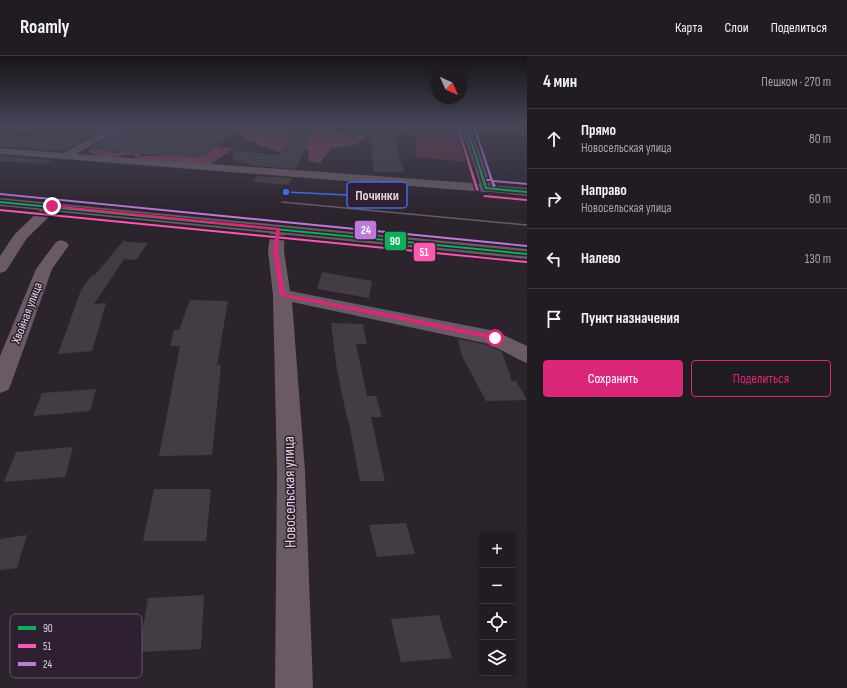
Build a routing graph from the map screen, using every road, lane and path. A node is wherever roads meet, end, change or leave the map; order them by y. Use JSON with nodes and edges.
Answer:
{"nodes":[{"id":1,"x":58,"y":155,"type":"edge"},
{"id":2,"x":476,"y":155,"type":"edge"},
{"id":3,"x":65,"y":156,"type":"joint"},
{"id":4,"x":486,"y":188,"type":"junction"},
{"id":5,"x":527,"y":192,"type":"edge"},
{"id":6,"x":0,"y":202,"type":"edge"},
{"id":7,"x":52,"y":206,"type":"junction"},
{"id":8,"x":278,"y":229,"type":"junction"},
{"id":9,"x":61,"y":245,"type":"dead end"},
{"id":10,"x":527,"y":254,"type":"edge"},
{"id":11,"x":0,"y":268,"type":"edge"},
{"id":12,"x":282,"y":295,"type":"junction"},
{"id":13,"x":527,"y":355,"type":"edge"},
{"id":14,"x":0,"y":384,"type":"edge"},
{"id":15,"x":294,"y":688,"type":"edge"}],
"edges":[{"from":1,"to":3,"type":"street"},
{"from":2,"to":4,"type":"street"},
{"from":3,"to":4,"type":"street"},
{"from":4,"to":5,"type":"street"},
{"from":6,"to":7,"type":"street"},
{"from":7,"to":8,"type":"street"},
{"from":7,"to":11,"type":"street"},
{"from":8,"to":10,"type":"street"},
{"from":8,"to":12,"type":"street","name":"Новосельская улица"},
{"from":9,"to":14,"type":"street","name":"Хвойная улица"},
{"from":12,"to":13,"type":"street"},
{"from":12,"to":15,"type":"street","name":"Новосельская улица"}]}
